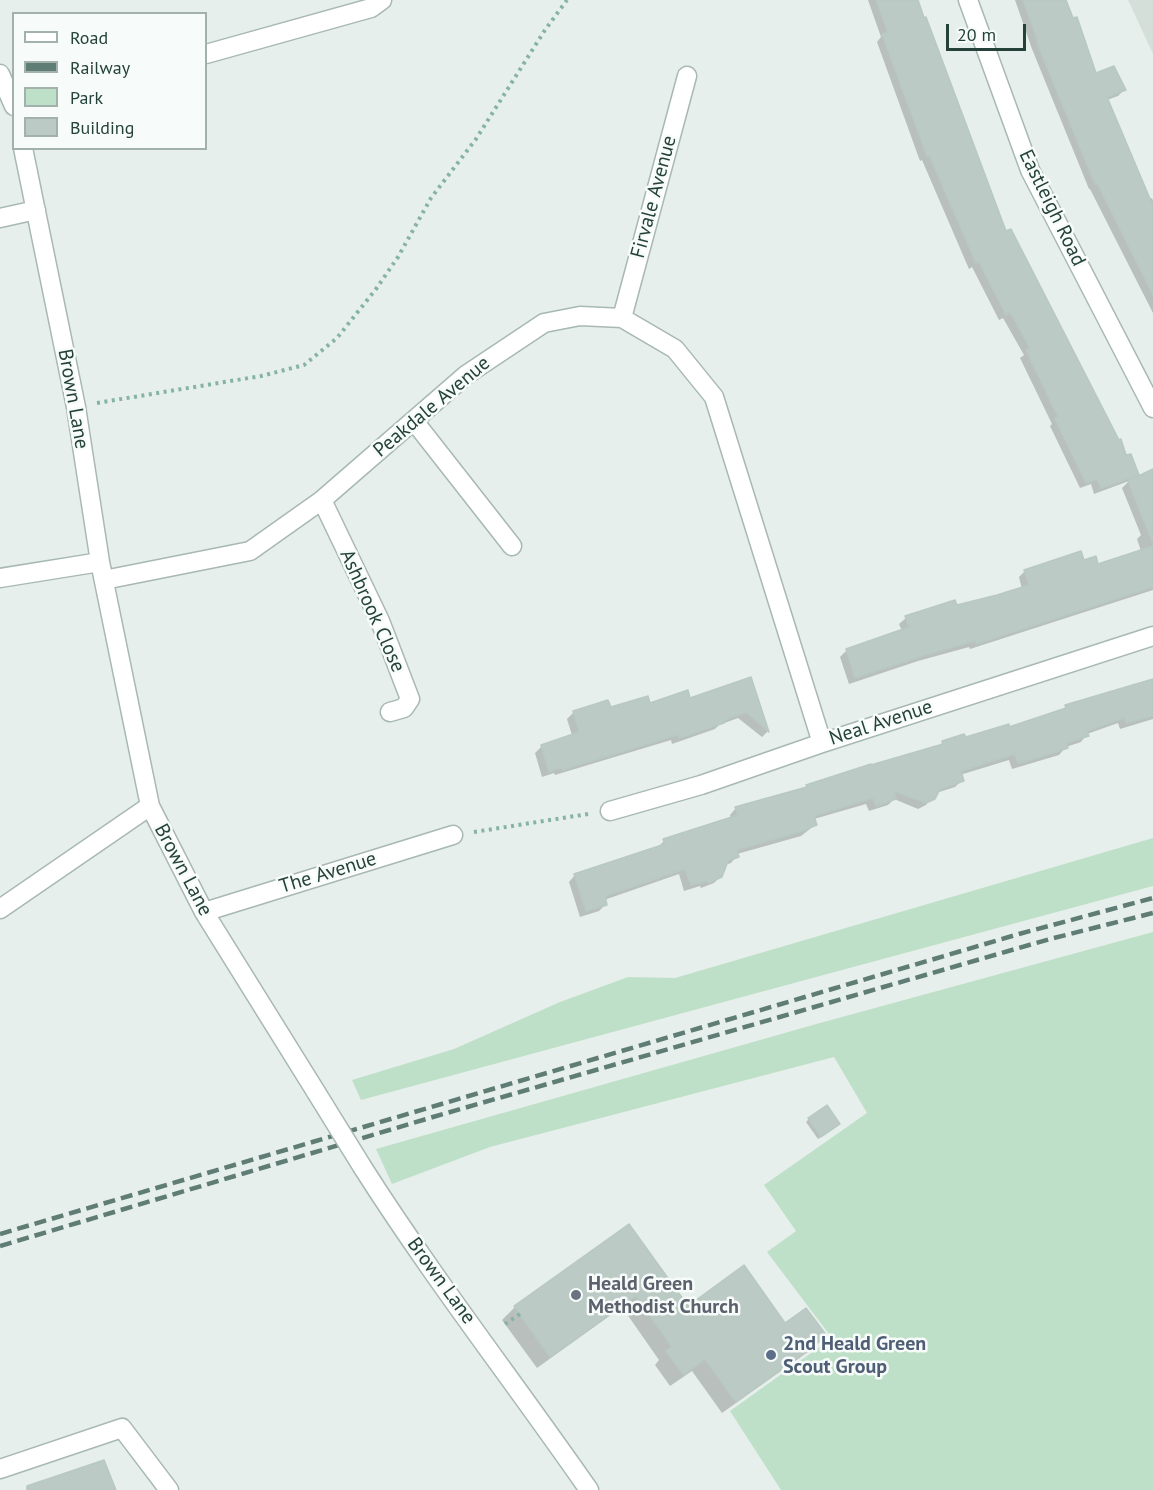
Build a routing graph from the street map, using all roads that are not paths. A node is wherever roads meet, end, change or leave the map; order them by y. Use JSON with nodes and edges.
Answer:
{"nodes":[{"id":1,"x":382,"y":0,"type":"edge"},
{"id":2,"x":968,"y":0,"type":"edge"},
{"id":3,"x":207,"y":54,"type":"edge"},
{"id":4,"x":0,"y":74,"type":"edge"},
{"id":5,"x":687,"y":76,"type":"dead end"},
{"id":6,"x":12,"y":101,"type":"edge"},
{"id":7,"x":23,"y":150,"type":"edge"},
{"id":8,"x":36,"y":210,"type":"junction"},
{"id":9,"x":0,"y":218,"type":"edge"},
{"id":10,"x":622,"y":318,"type":"junction"},
{"id":11,"x":1153,"y":408,"type":"edge"},
{"id":12,"x":414,"y":421,"type":"junction"},
{"id":13,"x":322,"y":500,"type":"junction"},
{"id":14,"x":512,"y":546,"type":"dead end"},
{"id":15,"x":102,"y":571,"type":"junction"},
{"id":16,"x":0,"y":578,"type":"edge"},
{"id":17,"x":1153,"y":636,"type":"edge"},
{"id":18,"x":390,"y":712,"type":"dead end"},
{"id":19,"x":822,"y":743,"type":"junction"},
{"id":20,"x":150,"y":807,"type":"junction"},
{"id":21,"x":610,"y":811,"type":"road end"},
{"id":22,"x":453,"y":835,"type":"road end"},
{"id":23,"x":0,"y":909,"type":"edge"},
{"id":24,"x":204,"y":912,"type":"junction"},
{"id":25,"x":0,"y":1469,"type":"edge"},
{"id":26,"x":169,"y":1490,"type":"edge"},
{"id":27,"x":589,"y":1490,"type":"edge"}],
"edges":[{"from":1,"to":3,"type":"street"},
{"from":2,"to":11,"type":"street","name":"Eastleigh Road"},
{"from":4,"to":6,"type":"street"},
{"from":5,"to":10,"type":"street","name":"Firvale Avenue"},
{"from":7,"to":8,"type":"street","name":"Brown Lane"},
{"from":8,"to":9,"type":"street"},
{"from":8,"to":15,"type":"street","name":"Brown Lane"},
{"from":10,"to":12,"type":"street","name":"Peakdale Avenue"},
{"from":10,"to":19,"type":"street","name":"Peakdale Avenue"},
{"from":12,"to":13,"type":"street","name":"Peakdale Avenue"},
{"from":12,"to":14,"type":"street"},
{"from":13,"to":15,"type":"street","name":"Peakdale Avenue"},
{"from":13,"to":18,"type":"street","name":"Ashbrook Close"},
{"from":15,"to":16,"type":"street","name":"Peakdale Avenue"},
{"from":15,"to":20,"type":"street","name":"Brown Lane"},
{"from":17,"to":19,"type":"street","name":"Neal Avenue"},
{"from":19,"to":21,"type":"street","name":"Neal Avenue"},
{"from":20,"to":23,"type":"street"},
{"from":20,"to":24,"type":"street","name":"Brown Lane"},
{"from":22,"to":24,"type":"street","name":"The Avenue"},
{"from":24,"to":27,"type":"street","name":"Brown Lane","bridge":true},
{"from":25,"to":26,"type":"street"}]}
